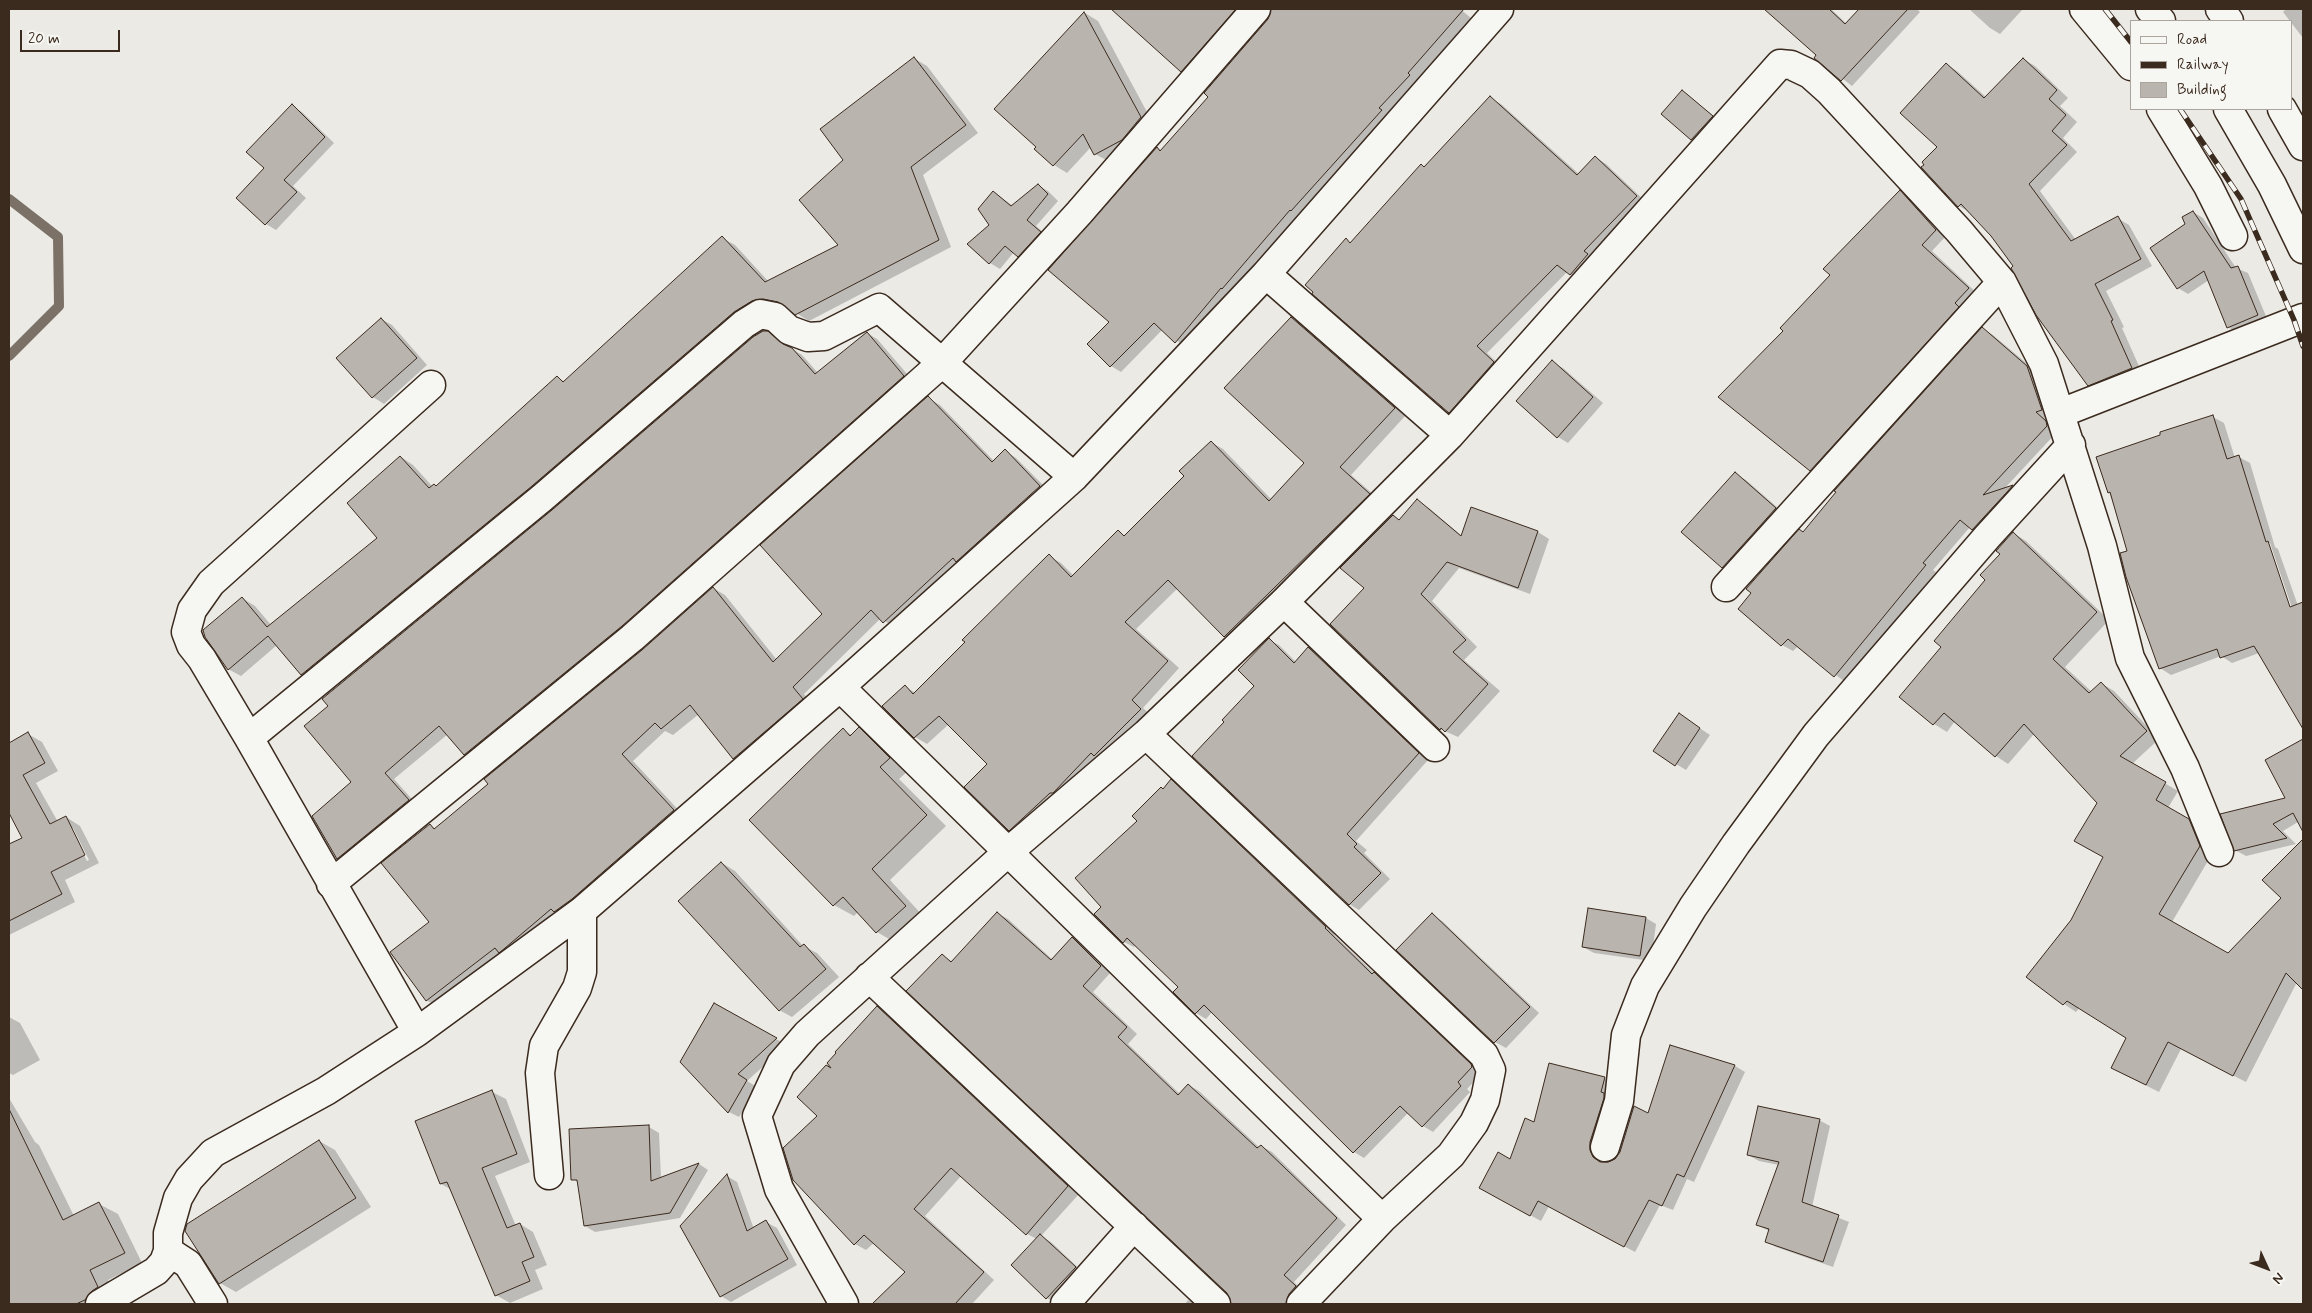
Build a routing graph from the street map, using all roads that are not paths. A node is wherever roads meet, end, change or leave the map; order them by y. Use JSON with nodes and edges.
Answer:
{"nodes":[{"id":1,"x":1256,"y":9,"type":"edge"},
{"id":2,"x":1500,"y":9,"type":"edge"},
{"id":3,"x":2084,"y":9,"type":"edge"},
{"id":4,"x":2150,"y":9,"type":"edge"},
{"id":5,"x":2220,"y":9,"type":"edge"},
{"id":6,"x":2160,"y":20,"type":"edge"},
{"id":7,"x":2229,"y":20,"type":"edge"},
{"id":8,"x":2130,"y":65,"type":"edge"},
{"id":9,"x":2162,"y":110,"type":"edge"},
{"id":10,"x":2229,"y":110,"type":"edge"},
{"id":11,"x":2283,"y":110,"type":"edge"},
{"id":12,"x":2303,"y":146,"type":"edge"},
{"id":13,"x":2233,"y":236,"type":"dead end"},
{"id":14,"x":2303,"y":249,"type":"edge"},
{"id":15,"x":1266,"y":274,"type":"junction"},
{"id":16,"x":2002,"y":282,"type":"junction"},
{"id":17,"x":2303,"y":318,"type":"edge"},
{"id":18,"x":942,"y":363,"type":"junction"},
{"id":19,"x":431,"y":385,"type":"dead end"},
{"id":20,"x":2060,"y":413,"type":"junction"},
{"id":21,"x":1450,"y":435,"type":"junction"},
{"id":22,"x":2071,"y":445,"type":"junction"},
{"id":23,"x":1074,"y":477,"type":"junction"},
{"id":24,"x":1726,"y":587,"type":"dead end"},
{"id":25,"x":1284,"y":602,"type":"junction"},
{"id":26,"x":840,"y":687,"type":"junction"},
{"id":27,"x":1146,"y":734,"type":"junction"},
{"id":28,"x":249,"y":738,"type":"junction"},
{"id":29,"x":1435,"y":747,"type":"dead end"},
{"id":30,"x":1008,"y":852,"type":"junction"},
{"id":31,"x":2219,"y":852,"type":"dead end"},
{"id":32,"x":331,"y":884,"type":"junction"},
{"id":33,"x":582,"y":911,"type":"junction"},
{"id":34,"x":869,"y":977,"type":"junction"},
{"id":35,"x":417,"y":1032,"type":"junction"},
{"id":36,"x":1605,"y":1147,"type":"dead end"},
{"id":37,"x":549,"y":1175,"type":"dead end"},
{"id":38,"x":1382,"y":1219,"type":"junction"},
{"id":39,"x":1134,"y":1226,"type":"junction"},
{"id":40,"x":168,"y":1250,"type":"junction"},
{"id":41,"x":100,"y":1304,"type":"edge"},
{"id":42,"x":212,"y":1304,"type":"edge"},
{"id":43,"x":844,"y":1304,"type":"edge"},
{"id":44,"x":1065,"y":1304,"type":"edge"},
{"id":45,"x":1216,"y":1304,"type":"edge"},
{"id":46,"x":1301,"y":1304,"type":"edge"}],
"edges":[{"from":1,"to":18,"type":"main road"},
{"from":2,"to":15,"type":"main road"},
{"from":3,"to":8,"type":"main road"},
{"from":4,"to":6,"type":"main road"},
{"from":5,"to":7,"type":"main road"},
{"from":9,"to":13,"type":"main road"},
{"from":10,"to":14,"type":"main road"},
{"from":11,"to":12,"type":"main road"},
{"from":15,"to":21,"type":"main road"},
{"from":15,"to":23,"type":"main road"},
{"from":16,"to":20,"type":"main road"},
{"from":16,"to":21,"type":"main road"},
{"from":16,"to":24,"type":"main road"},
{"from":17,"to":20,"type":"main road"},
{"from":18,"to":23,"type":"main road"},
{"from":18,"to":28,"type":"main road"},
{"from":18,"to":32,"type":"main road"},
{"from":19,"to":28,"type":"main road"},
{"from":20,"to":22,"type":"main road"},
{"from":21,"to":25,"type":"main road"},
{"from":22,"to":31,"type":"main road"},
{"from":22,"to":36,"type":"main road"},
{"from":23,"to":26,"type":"main road"},
{"from":25,"to":27,"type":"main road"},
{"from":25,"to":29,"type":"main road"},
{"from":26,"to":30,"type":"main road"},
{"from":26,"to":33,"type":"main road"},
{"from":27,"to":30,"type":"main road"},
{"from":27,"to":38,"type":"main road"},
{"from":28,"to":32,"type":"main road"},
{"from":30,"to":34,"type":"main road"},
{"from":30,"to":38,"type":"main road"},
{"from":32,"to":35,"type":"main road"},
{"from":33,"to":35,"type":"main road"},
{"from":33,"to":37,"type":"main road"},
{"from":34,"to":39,"type":"main road"},
{"from":34,"to":43,"type":"main road"},
{"from":35,"to":40,"type":"main road"},
{"from":38,"to":46,"type":"main road"},
{"from":39,"to":44,"type":"main road"},
{"from":39,"to":45,"type":"main road"},
{"from":40,"to":41,"type":"main road"},
{"from":40,"to":42,"type":"main road"}]}
